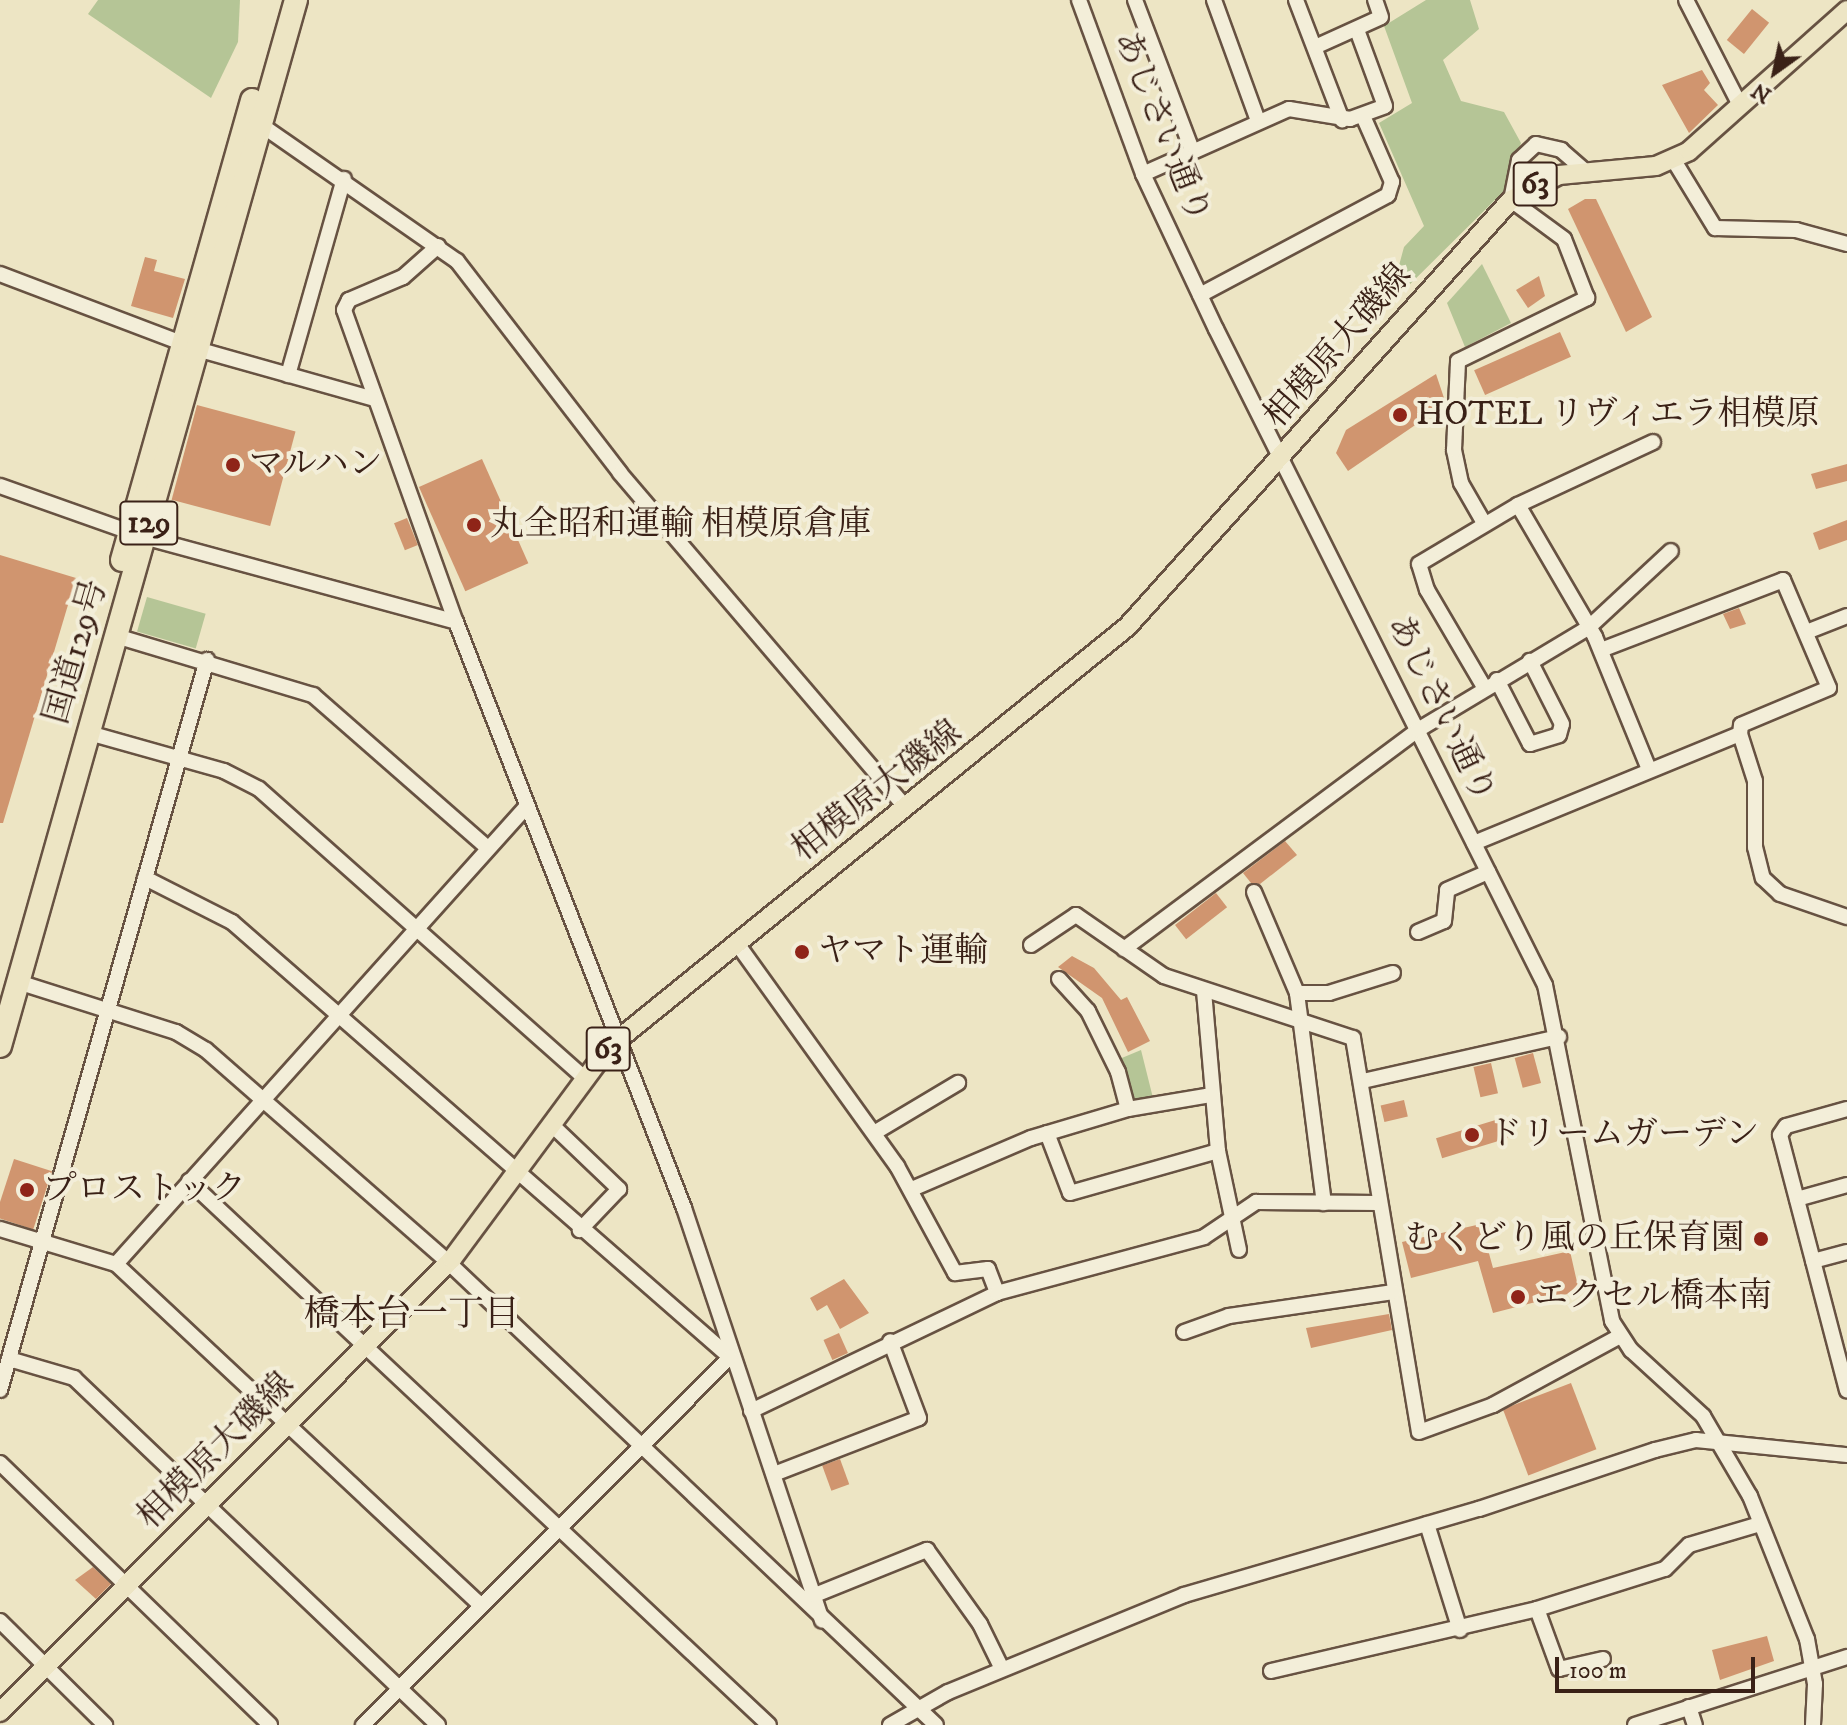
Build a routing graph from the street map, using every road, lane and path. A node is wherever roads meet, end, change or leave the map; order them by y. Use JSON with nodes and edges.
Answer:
{"nodes":[{"id":1,"x":281,"y":0,"type":"edge"},
{"id":2,"x":296,"y":0,"type":"edge"},
{"id":3,"x":1079,"y":0,"type":"edge"},
{"id":4,"x":1135,"y":0,"type":"edge"},
{"id":5,"x":1214,"y":0,"type":"edge"},
{"id":6,"x":1296,"y":0,"type":"edge"},
{"id":7,"x":1375,"y":0,"type":"edge"},
{"id":8,"x":1686,"y":0,"type":"edge"},
{"id":9,"x":1847,"y":10,"type":"edge"},
{"id":10,"x":1357,"y":30,"type":"junction"},
{"id":11,"x":1315,"y":47,"type":"junction"},
{"id":12,"x":1740,"y":105,"type":"junction"},
{"id":13,"x":1363,"y":116,"type":"junction"},
{"id":14,"x":254,"y":120,"type":"junction"},
{"id":15,"x":1342,"y":120,"type":"junction"},
{"id":16,"x":1258,"y":121,"type":"junction"},
{"id":17,"x":1192,"y":150,"type":"junction"},
{"id":18,"x":1673,"y":159,"type":"junction"},
{"id":19,"x":1585,"y":171,"type":"junction"},
{"id":20,"x":1143,"y":174,"type":"junction"},
{"id":21,"x":344,"y":179,"type":"junction"},
{"id":22,"x":1511,"y":200,"type":"junction"},
{"id":23,"x":1847,"y":244,"type":"edge"},
{"id":24,"x":438,"y":246,"type":"junction"},
{"id":25,"x":0,"y":274,"type":"edge"},
{"id":26,"x":1200,"y":295,"type":"junction"},
{"id":27,"x":191,"y":345,"type":"junction"},
{"id":28,"x":288,"y":375,"type":"junction"},
{"id":29,"x":374,"y":399,"type":"junction"},
{"id":30,"x":1653,"y":442,"type":"dead end"},
{"id":31,"x":1284,"y":456,"type":"junction"},
{"id":32,"x":0,"y":486,"type":"edge"},
{"id":33,"x":1518,"y":505,"type":"junction"},
{"id":34,"x":1484,"y":523,"type":"junction"},
{"id":35,"x":137,"y":534,"type":"junction"},
{"id":36,"x":1671,"y":551,"type":"dead end"},
{"id":37,"x":1847,"y":616,"type":"edge"},
{"id":38,"x":456,"y":622,"type":"junction"},
{"id":39,"x":1588,"y":628,"type":"junction"},
{"id":40,"x":1809,"y":631,"type":"junction"},
{"id":41,"x":116,"y":636,"type":"junction"},
{"id":42,"x":1601,"y":650,"type":"junction"},
{"id":43,"x":207,"y":660,"type":"junction"},
{"id":44,"x":1530,"y":661,"type":"junction"},
{"id":45,"x":1491,"y":683,"type":"junction"},
{"id":46,"x":1418,"y":730,"type":"junction"},
{"id":47,"x":89,"y":733,"type":"junction"},
{"id":48,"x":1740,"y":734,"type":"junction"},
{"id":49,"x":177,"y":757,"type":"junction"},
{"id":50,"x":1649,"y":769,"type":"junction"},
{"id":51,"x":527,"y":806,"type":"junction"},
{"id":52,"x":906,"y":808,"type":"junction"},
{"id":53,"x":1474,"y":843,"type":"junction"},
{"id":54,"x":488,"y":848,"type":"junction"},
{"id":55,"x":1488,"y":872,"type":"junction"},
{"id":56,"x":145,"y":878,"type":"junction"},
{"id":57,"x":1254,"y":892,"type":"dead end"},
{"id":58,"x":1847,"y":917,"type":"edge"},
{"id":59,"x":418,"y":927,"type":"junction"},
{"id":60,"x":1418,"y":932,"type":"dead end"},
{"id":61,"x":736,"y":942,"type":"junction"},
{"id":62,"x":1031,"y":945,"type":"dead end"},
{"id":63,"x":1124,"y":949,"type":"junction"},
{"id":64,"x":1393,"y":973,"type":"dead end"},
{"id":65,"x":1059,"y":979,"type":"dead end"},
{"id":66,"x":9,"y":987,"type":"edge"},
{"id":67,"x":1204,"y":991,"type":"junction"},
{"id":68,"x":1297,"y":993,"type":"junction"},
{"id":69,"x":108,"y":1009,"type":"junction"},
{"id":70,"x":337,"y":1017,"type":"junction"},
{"id":71,"x":1301,"y":1019,"type":"junction"},
{"id":72,"x":1559,"y":1037,"type":"junction"},
{"id":73,"x":618,"y":1039,"type":"junction"},
{"id":74,"x":0,"y":1046,"type":"edge"},
{"id":75,"x":585,"y":1078,"type":"junction"},
{"id":76,"x":1363,"y":1081,"type":"junction"},
{"id":77,"x":958,"y":1083,"type":"dead end"},
{"id":78,"x":1212,"y":1095,"type":"junction"},
{"id":79,"x":263,"y":1099,"type":"junction"},
{"id":80,"x":1128,"y":1109,"type":"junction"},
{"id":81,"x":1847,"y":1109,"type":"edge"},
{"id":82,"x":552,"y":1125,"type":"junction"},
{"id":83,"x":874,"y":1133,"type":"junction"},
{"id":84,"x":1047,"y":1133,"type":"junction"},
{"id":85,"x":1218,"y":1151,"type":"junction"},
{"id":86,"x":517,"y":1174,"type":"junction"},
{"id":87,"x":189,"y":1181,"type":"junction"},
{"id":88,"x":1847,"y":1185,"type":"edge"},
{"id":89,"x":912,"y":1189,"type":"junction"},
{"id":90,"x":1797,"y":1199,"type":"junction"},
{"id":91,"x":1324,"y":1203,"type":"junction"},
{"id":92,"x":1378,"y":1203,"type":"junction"},
{"id":93,"x":1231,"y":1217,"type":"junction"},
{"id":94,"x":0,"y":1229,"type":"edge"},
{"id":95,"x":580,"y":1230,"type":"junction"},
{"id":96,"x":42,"y":1241,"type":"junction"},
{"id":97,"x":1239,"y":1250,"type":"dead end"},
{"id":98,"x":1847,"y":1252,"type":"edge"},
{"id":99,"x":1813,"y":1261,"type":"junction"},
{"id":100,"x":449,"y":1263,"type":"junction"},
{"id":101,"x":116,"y":1264,"type":"junction"},
{"id":102,"x":1393,"y":1292,"type":"junction"},
{"id":103,"x":997,"y":1293,"type":"junction"},
{"id":104,"x":1184,"y":1332,"type":"dead end"},
{"id":105,"x":1618,"y":1337,"type":"junction"},
{"id":106,"x":890,"y":1341,"type":"junction"},
{"id":107,"x":366,"y":1347,"type":"junction"},
{"id":108,"x":730,"y":1357,"type":"junction"},
{"id":109,"x":9,"y":1359,"type":"junction"},
{"id":110,"x":0,"y":1390,"type":"edge"},
{"id":111,"x":1847,"y":1390,"type":"edge"},
{"id":112,"x":751,"y":1411,"type":"junction"},
{"id":113,"x":288,"y":1424,"type":"junction"},
{"id":114,"x":1715,"y":1440,"type":"junction"},
{"id":115,"x":641,"y":1447,"type":"junction"},
{"id":116,"x":1847,"y":1455,"type":"edge"},
{"id":117,"x":0,"y":1463,"type":"edge"},
{"id":118,"x":774,"y":1474,"type":"junction"},
{"id":119,"x":209,"y":1504,"type":"junction"},
{"id":120,"x":1427,"y":1524,"type":"junction"},
{"id":121,"x":1760,"y":1524,"type":"junction"},
{"id":122,"x":559,"y":1528,"type":"junction"},
{"id":123,"x":126,"y":1586,"type":"junction"},
{"id":124,"x":815,"y":1595,"type":"junction"},
{"id":125,"x":480,"y":1605,"type":"junction"},
{"id":126,"x":1537,"y":1609,"type":"junction"},
{"id":127,"x":0,"y":1621,"type":"edge"},
{"id":128,"x":822,"y":1621,"type":"junction"},
{"id":129,"x":1460,"y":1630,"type":"junction"},
{"id":130,"x":1847,"y":1657,"type":"edge"},
{"id":131,"x":1603,"y":1659,"type":"dead end"},
{"id":132,"x":46,"y":1666,"type":"junction"},
{"id":133,"x":1813,"y":1667,"type":"junction"},
{"id":134,"x":1002,"y":1669,"type":"junction"},
{"id":135,"x":1271,"y":1671,"type":"dead end"},
{"id":136,"x":399,"y":1688,"type":"junction"},
{"id":137,"x":917,"y":1707,"type":"junction"},
{"id":138,"x":1689,"y":1707,"type":"junction"},
{"id":139,"x":0,"y":1712,"type":"edge"},
{"id":140,"x":105,"y":1725,"type":"edge"},
{"id":141,"x":270,"y":1725,"type":"edge"},
{"id":142,"x":363,"y":1725,"type":"edge"},
{"id":143,"x":438,"y":1725,"type":"edge"},
{"id":144,"x":769,"y":1725,"type":"edge"},
{"id":145,"x":890,"y":1725,"type":"edge"},
{"id":146,"x":936,"y":1725,"type":"edge"},
{"id":147,"x":1635,"y":1725,"type":"edge"},
{"id":148,"x":1695,"y":1725,"type":"edge"},
{"id":149,"x":1813,"y":1725,"type":"edge"}],
"edges":[{"from":1,"to":14,"type":"highway","name":"国道129号","number":"129"},
{"from":2,"to":14,"type":"highway","name":"国道129号","number":"129"},
{"from":3,"to":20,"type":"street","name":"あじさい通り"},
{"from":4,"to":17,"type":"street"},
{"from":5,"to":16,"type":"street"},
{"from":6,"to":11,"type":"street"},
{"from":7,"to":10,"type":"street"},
{"from":8,"to":12,"type":"street"},
{"from":9,"to":12,"type":"main road","name":"相模原大磯線","number":"63"},
{"from":10,"to":11,"type":"street"},
{"from":10,"to":13,"type":"street"},
{"from":11,"to":15,"type":"street"},
{"from":12,"to":18,"type":"main road","name":"相模原大磯線","number":"63"},
{"from":13,"to":15,"type":"street"},
{"from":13,"to":26,"type":"street"},
{"from":14,"to":21,"type":"street"},
{"from":14,"to":27,"type":"highway","name":"国道129号","number":"129"},
{"from":15,"to":16,"type":"street"},
{"from":16,"to":17,"type":"street"},
{"from":17,"to":20,"type":"street"},
{"from":18,"to":19,"type":"main road","name":"相模原大磯線","number":"63"},
{"from":18,"to":23,"type":"street"},
{"from":19,"to":22,"type":"main road","name":"相模原大磯線","number":"63"},
{"from":19,"to":22,"type":"street"},
{"from":20,"to":26,"type":"street","name":"あじさい通り"},
{"from":21,"to":24,"type":"street"},
{"from":21,"to":28,"type":"street"},
{"from":22,"to":31,"type":"main road","name":"相模原大磯線","number":"63"},
{"from":22,"to":34,"type":"street"},
{"from":24,"to":29,"type":"street"},
{"from":24,"to":52,"type":"street"},
{"from":25,"to":27,"type":"street"},
{"from":26,"to":31,"type":"street","name":"あじさい通り"},
{"from":27,"to":28,"type":"street"},
{"from":27,"to":35,"type":"highway","name":"国道129号","number":"129"},
{"from":28,"to":29,"type":"street"},
{"from":29,"to":38,"type":"street"},
{"from":30,"to":33,"type":"street"},
{"from":31,"to":46,"type":"street","name":"あじさい通り"},
{"from":31,"to":52,"type":"main road","name":"相模原大磯線","number":"63"},
{"from":32,"to":35,"type":"street"},
{"from":33,"to":34,"type":"street"},
{"from":33,"to":39,"type":"street"},
{"from":34,"to":45,"type":"street"},
{"from":35,"to":38,"type":"street"},
{"from":35,"to":41,"type":"highway","name":"国道129号","number":"129"},
{"from":35,"to":66,"type":"highway","name":"国道129号","number":"129"},
{"from":36,"to":39,"type":"street"},
{"from":37,"to":40,"type":"street"},
{"from":38,"to":51,"type":"street"},
{"from":39,"to":42,"type":"street"},
{"from":39,"to":44,"type":"street"},
{"from":40,"to":42,"type":"street"},
{"from":40,"to":48,"type":"street"},
{"from":41,"to":43,"type":"street"},
{"from":41,"to":47,"type":"highway","name":"国道129号","number":"129"},
{"from":42,"to":50,"type":"street"},
{"from":43,"to":49,"type":"street"},
{"from":43,"to":54,"type":"street"},
{"from":44,"to":45,"type":"street"},
{"from":44,"to":45,"type":"street"},
{"from":45,"to":46,"type":"street"},
{"from":46,"to":53,"type":"street","name":"あじさい通り"},
{"from":46,"to":63,"type":"street"},
{"from":47,"to":49,"type":"street"},
{"from":47,"to":66,"type":"highway","name":"国道129号","number":"129"},
{"from":48,"to":50,"type":"street"},
{"from":48,"to":58,"type":"street"},
{"from":49,"to":56,"type":"street"},
{"from":49,"to":59,"type":"street"},
{"from":50,"to":53,"type":"street"},
{"from":51,"to":54,"type":"street"},
{"from":51,"to":73,"type":"street"},
{"from":52,"to":61,"type":"main road","name":"相模原大磯線","number":"63"},
{"from":53,"to":55,"type":"street","name":"あじさい通り"},
{"from":54,"to":59,"type":"street"},
{"from":55,"to":60,"type":"street"},
{"from":55,"to":72,"type":"street","name":"あじさい通り"},
{"from":56,"to":69,"type":"street"},
{"from":56,"to":70,"type":"street"},
{"from":57,"to":68,"type":"street"},
{"from":59,"to":70,"type":"street"},
{"from":59,"to":75,"type":"street"},
{"from":61,"to":73,"type":"main road","name":"相模原大磯線","number":"63"},
{"from":61,"to":83,"type":"street"},
{"from":62,"to":63,"type":"street"},
{"from":63,"to":67,"type":"street"},
{"from":64,"to":68,"type":"street"},
{"from":65,"to":80,"type":"street"},
{"from":66,"to":69,"type":"street"},
{"from":66,"to":74,"type":"highway","name":"国道129号","number":"129"},
{"from":67,"to":71,"type":"street"},
{"from":67,"to":78,"type":"street"},
{"from":68,"to":71,"type":"street"},
{"from":69,"to":79,"type":"street"},
{"from":69,"to":96,"type":"street"},
{"from":70,"to":79,"type":"street"},
{"from":70,"to":86,"type":"street"},
{"from":71,"to":76,"type":"street"},
{"from":71,"to":91,"type":"street"},
{"from":72,"to":76,"type":"street"},
{"from":72,"to":105,"type":"street","name":"あじさい通り"},
{"from":73,"to":75,"type":"main road","name":"相模原大磯線","number":"63"},
{"from":73,"to":108,"type":"street"},
{"from":75,"to":82,"type":"main road","name":"相模原大磯線","number":"63"},
{"from":76,"to":92,"type":"street"},
{"from":77,"to":83,"type":"street"},
{"from":78,"to":80,"type":"street"},
{"from":78,"to":85,"type":"street"},
{"from":79,"to":87,"type":"street"},
{"from":79,"to":100,"type":"street"},
{"from":80,"to":84,"type":"street"},
{"from":81,"to":90,"type":"street"},
{"from":82,"to":86,"type":"main road","name":"相模原大磯線","number":"63"},
{"from":82,"to":95,"type":"street"},
{"from":83,"to":89,"type":"street"},
{"from":84,"to":85,"type":"street"},
{"from":84,"to":89,"type":"street"},
{"from":85,"to":93,"type":"street"},
{"from":86,"to":95,"type":"street"},
{"from":86,"to":100,"type":"main road","name":"相模原大磯線","number":"63"},
{"from":87,"to":101,"type":"street"},
{"from":87,"to":107,"type":"street"},
{"from":88,"to":90,"type":"street"},
{"from":89,"to":103,"type":"street"},
{"from":90,"to":99,"type":"street"},
{"from":91,"to":92,"type":"street"},
{"from":91,"to":93,"type":"street"},
{"from":92,"to":102,"type":"street"},
{"from":93,"to":97,"type":"street"},
{"from":93,"to":103,"type":"street"},
{"from":94,"to":96,"type":"street"},
{"from":95,"to":108,"type":"street"},
{"from":96,"to":101,"type":"street"},
{"from":96,"to":109,"type":"street"},
{"from":98,"to":99,"type":"street"},
{"from":99,"to":111,"type":"street"},
{"from":100,"to":107,"type":"main road","name":"相模原大磯線","number":"63"},
{"from":100,"to":115,"type":"street"},
{"from":101,"to":113,"type":"street"},
{"from":102,"to":104,"type":"street"},
{"from":102,"to":105,"type":"street"},
{"from":103,"to":106,"type":"street"},
{"from":105,"to":114,"type":"street"},
{"from":106,"to":112,"type":"street"},
{"from":106,"to":118,"type":"street"},
{"from":107,"to":113,"type":"main road","name":"相模原大磯線","number":"63"},
{"from":107,"to":122,"type":"street"},
{"from":108,"to":112,"type":"street"},
{"from":108,"to":115,"type":"street"},
{"from":109,"to":110,"type":"street"},
{"from":109,"to":119,"type":"street"},
{"from":112,"to":118,"type":"street"},
{"from":113,"to":119,"type":"main road","name":"相模原大磯線","number":"63"},
{"from":113,"to":125,"type":"street"},
{"from":114,"to":116,"type":"street"},
{"from":114,"to":120,"type":"street"},
{"from":114,"to":121,"type":"street"},
{"from":115,"to":122,"type":"street"},
{"from":115,"to":128,"type":"street"},
{"from":117,"to":123,"type":"street"},
{"from":118,"to":124,"type":"street"},
{"from":119,"to":123,"type":"main road","name":"相模原大磯線","number":"63"},
{"from":119,"to":136,"type":"street"},
{"from":120,"to":129,"type":"street"},
{"from":120,"to":134,"type":"street"},
{"from":121,"to":126,"type":"street"},
{"from":121,"to":133,"type":"street"},
{"from":122,"to":125,"type":"street"},
{"from":122,"to":144,"type":"street"},
{"from":123,"to":132,"type":"main road","name":"相模原大磯線","number":"63"},
{"from":123,"to":141,"type":"street"},
{"from":124,"to":128,"type":"street"},
{"from":124,"to":134,"type":"street"},
{"from":125,"to":136,"type":"street"},
{"from":126,"to":129,"type":"street"},
{"from":126,"to":131,"type":"street"},
{"from":127,"to":132,"type":"street"},
{"from":128,"to":137,"type":"street"},
{"from":129,"to":135,"type":"street"},
{"from":130,"to":133,"type":"street"},
{"from":132,"to":139,"type":"main road","name":"相模原大磯線","number":"63"},
{"from":132,"to":140,"type":"street"},
{"from":133,"to":138,"type":"street"},
{"from":133,"to":149,"type":"street"},
{"from":134,"to":137,"type":"street"},
{"from":136,"to":142,"type":"street"},
{"from":136,"to":143,"type":"street"},
{"from":137,"to":145,"type":"street"},
{"from":137,"to":146,"type":"street"},
{"from":138,"to":147,"type":"street"},
{"from":138,"to":148,"type":"street"}]}
